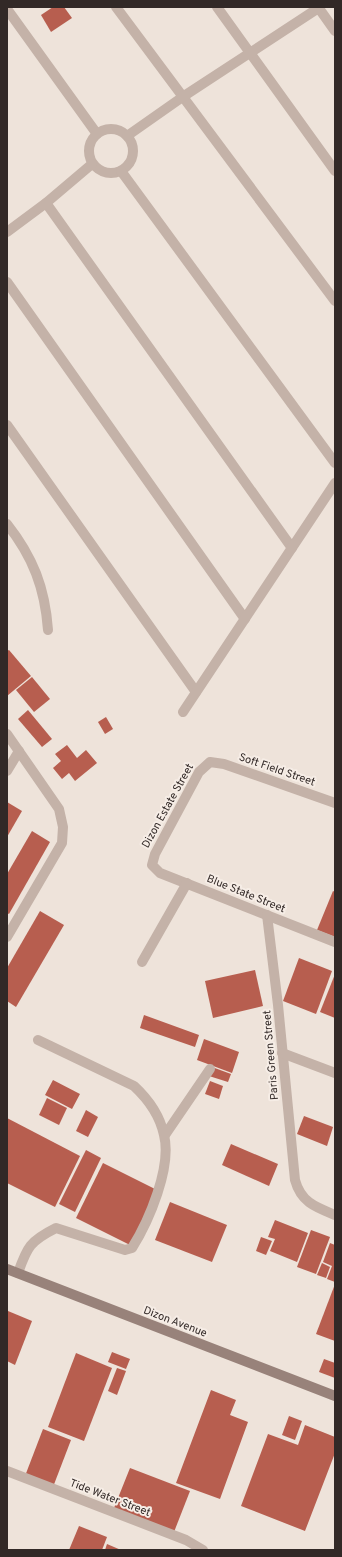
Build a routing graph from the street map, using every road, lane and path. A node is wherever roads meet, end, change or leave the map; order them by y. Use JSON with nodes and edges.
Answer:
{"nodes":[{"id":1,"x":116,"y":7,"type":"edge"},
{"id":2,"x":217,"y":7,"type":"edge"},
{"id":3,"x":319,"y":7,"type":"edge"},
{"id":4,"x":7,"y":8,"type":"edge"},
{"id":5,"x":335,"y":31,"type":"edge"},
{"id":6,"x":250,"y":53,"type":"junction"},
{"id":7,"x":184,"y":96,"type":"junction"},
{"id":8,"x":97,"y":134,"type":"junction"},
{"id":9,"x":127,"y":136,"type":"junction"},
{"id":10,"x":92,"y":164,"type":"junction"},
{"id":11,"x":121,"y":171,"type":"junction"},
{"id":12,"x":335,"y":172,"type":"edge"},
{"id":13,"x":46,"y":203,"type":"junction"},
{"id":14,"x":7,"y":232,"type":"edge"},
{"id":15,"x":7,"y":282,"type":"edge"},
{"id":16,"x":335,"y":301,"type":"edge"},
{"id":17,"x":7,"y":425,"type":"edge"},
{"id":18,"x":335,"y":463,"type":"edge"},
{"id":19,"x":335,"y":483,"type":"edge"},
{"id":20,"x":7,"y":524,"type":"edge"},
{"id":21,"x":292,"y":548,"type":"junction"},
{"id":22,"x":245,"y":618,"type":"junction"},
{"id":23,"x":48,"y":630,"type":"dead end"},
{"id":24,"x":196,"y":692,"type":"junction"},
{"id":25,"x":183,"y":712,"type":"dead end"},
{"id":26,"x":7,"y":734,"type":"edge"},
{"id":27,"x":19,"y":751,"type":"junction"},
{"id":28,"x":210,"y":762,"type":"joint"},
{"id":29,"x":7,"y":771,"type":"edge"},
{"id":30,"x":335,"y":803,"type":"edge"},
{"id":31,"x":152,"y":865,"type":"joint"},
{"id":32,"x":187,"y":883,"type":"junction"},
{"id":33,"x":267,"y":915,"type":"junction"},
{"id":34,"x":11,"y":922,"type":"edge"},
{"id":35,"x":7,"y":937,"type":"edge"},
{"id":36,"x":335,"y":942,"type":"edge"},
{"id":37,"x":142,"y":962,"type":"dead end"},
{"id":38,"x":38,"y":1040,"type":"dead end"},
{"id":39,"x":282,"y":1053,"type":"junction"},
{"id":40,"x":210,"y":1069,"type":"dead end"},
{"id":41,"x":335,"y":1073,"type":"edge"},
{"id":42,"x":165,"y":1135,"type":"junction"},
{"id":43,"x":335,"y":1215,"type":"edge"},
{"id":44,"x":7,"y":1269,"type":"edge"},
{"id":45,"x":18,"y":1273,"type":"junction"},
{"id":46,"x":335,"y":1396,"type":"edge"},
{"id":47,"x":7,"y":1471,"type":"edge"},
{"id":48,"x":203,"y":1550,"type":"edge"}],
"edges":[{"from":1,"to":7,"type":"street"},
{"from":2,"to":6,"type":"street"},
{"from":3,"to":5,"type":"street"},
{"from":3,"to":6,"type":"street"},
{"from":4,"to":8,"type":"street"},
{"from":6,"to":7,"type":"street"},
{"from":6,"to":12,"type":"street"},
{"from":7,"to":9,"type":"street"},
{"from":7,"to":16,"type":"street"},
{"from":8,"to":9,"type":"street"},
{"from":8,"to":10,"type":"street"},
{"from":9,"to":11,"type":"street"},
{"from":10,"to":11,"type":"street"},
{"from":10,"to":13,"type":"street"},
{"from":11,"to":18,"type":"street"},
{"from":13,"to":14,"type":"street"},
{"from":13,"to":21,"type":"street"},
{"from":15,"to":22,"type":"street"},
{"from":17,"to":24,"type":"street"},
{"from":19,"to":21,"type":"street"},
{"from":20,"to":23,"type":"street"},
{"from":21,"to":22,"type":"street"},
{"from":22,"to":24,"type":"street"},
{"from":24,"to":25,"type":"street"},
{"from":26,"to":27,"type":"street"},
{"from":27,"to":29,"type":"street"},
{"from":27,"to":34,"type":"street"},
{"from":28,"to":30,"type":"street","name":"Soft Field Street"},
{"from":28,"to":31,"type":"street","name":"Dizon Estate Street"},
{"from":31,"to":32,"type":"street","name":"Blue State Street"},
{"from":32,"to":33,"type":"street","name":"Blue State Street"},
{"from":32,"to":37,"type":"street"},
{"from":33,"to":36,"type":"street","name":"Blue State Street"},
{"from":33,"to":39,"type":"street","name":"Paris Green Street"},
{"from":34,"to":35,"type":"street"},
{"from":38,"to":42,"type":"street"},
{"from":39,"to":41,"type":"street"},
{"from":39,"to":43,"type":"street","name":"Paris Green Street"},
{"from":40,"to":42,"type":"street"},
{"from":42,"to":45,"type":"street"},
{"from":44,"to":45,"type":"street","name":"Dizon Avenue"},
{"from":45,"to":46,"type":"street","name":"Dizon Avenue"},
{"from":47,"to":48,"type":"street","name":"Tide Water Street"}]}
